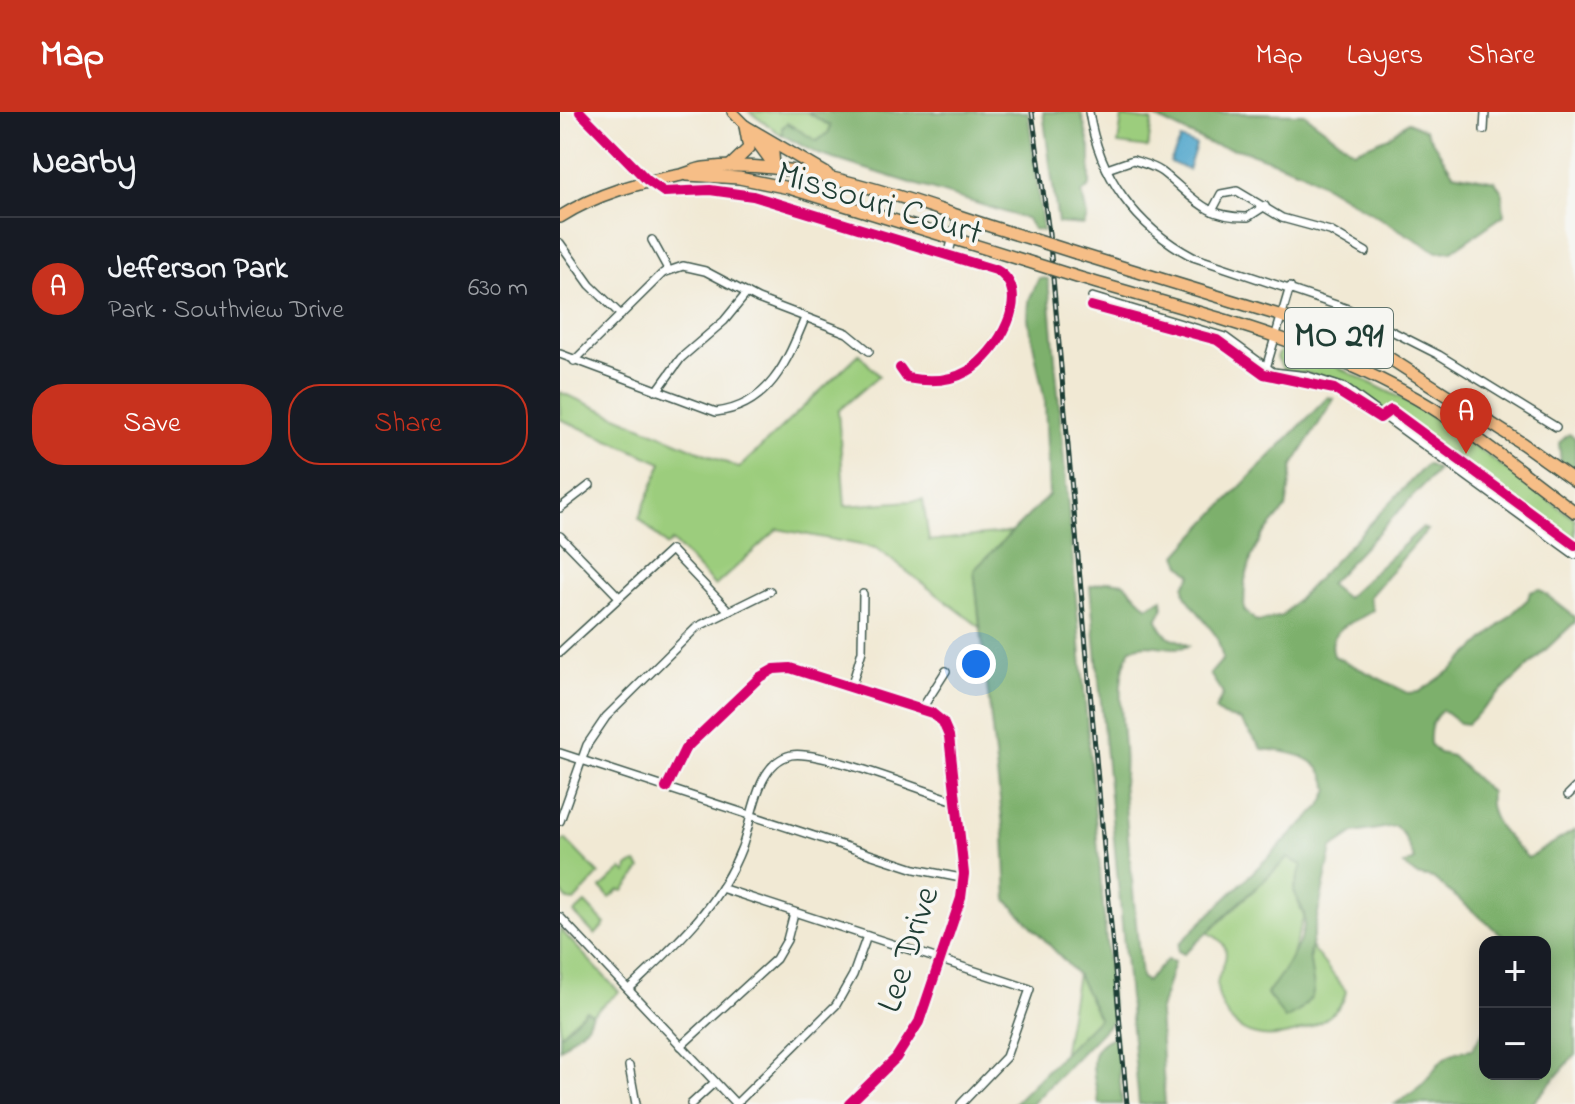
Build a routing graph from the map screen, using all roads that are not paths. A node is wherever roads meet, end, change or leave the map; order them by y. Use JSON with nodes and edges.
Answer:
{"nodes":[{"id":1,"x":580,"y":112,"type":"edge"},
{"id":2,"x":732,"y":112,"type":"edge"},
{"id":3,"x":1089,"y":112,"type":"edge"},
{"id":4,"x":1485,"y":112,"type":"edge"},
{"id":5,"x":745,"y":126,"type":"junction"},
{"id":6,"x":1484,"y":130,"type":"dead end"},
{"id":7,"x":730,"y":166,"type":"junction"},
{"id":8,"x":775,"y":168,"type":"junction"},
{"id":9,"x":1107,"y":169,"type":"junction"},
{"id":10,"x":684,"y":174,"type":"junction"},
{"id":11,"x":836,"y":179,"type":"junction"},
{"id":12,"x":647,"y":180,"type":"junction"},
{"id":13,"x":755,"y":180,"type":"junction"},
{"id":14,"x":803,"y":193,"type":"junction"},
{"id":15,"x":1265,"y":206,"type":"junction"},
{"id":16,"x":1212,"y":211,"type":"junction"},
{"id":17,"x":560,"y":217,"type":"edge"},
{"id":18,"x":958,"y":218,"type":"junction"},
{"id":19,"x":952,"y":239,"type":"junction"},
{"id":20,"x":652,"y":240,"type":"dead end"},
{"id":21,"x":560,"y":243,"type":"edge"},
{"id":22,"x":1366,"y":252,"type":"dead end"},
{"id":23,"x":948,"y":256,"type":"junction"},
{"id":24,"x":668,"y":269,"type":"junction"},
{"id":25,"x":1290,"y":287,"type":"junction"},
{"id":26,"x":747,"y":293,"type":"junction"},
{"id":27,"x":1092,"y":297,"type":"dead end"},
{"id":28,"x":621,"y":315,"type":"junction"},
{"id":29,"x":1282,"y":316,"type":"junction"},
{"id":30,"x":805,"y":318,"type":"junction"},
{"id":31,"x":1276,"y":336,"type":"junction"},
{"id":32,"x":869,"y":351,"type":"dead end"},
{"id":33,"x":560,"y":354,"type":"edge"},
{"id":34,"x":574,"y":361,"type":"junction"},
{"id":35,"x":900,"y":368,"type":"dead end"},
{"id":36,"x":1266,"y":368,"type":"junction"},
{"id":37,"x":657,"y":391,"type":"junction"},
{"id":38,"x":1556,"y":427,"type":"dead end"},
{"id":39,"x":1575,"y":481,"type":"edge"},
{"id":40,"x":590,"y":485,"type":"dead end"},
{"id":41,"x":560,"y":508,"type":"edge"},
{"id":42,"x":1575,"y":512,"type":"edge"},
{"id":43,"x":560,"y":536,"type":"edge"},
{"id":44,"x":1575,"y":555,"type":"edge"},
{"id":45,"x":770,"y":591,"type":"dead end"},
{"id":46,"x":863,"y":594,"type":"dead end"},
{"id":47,"x":619,"y":597,"type":"junction"},
{"id":48,"x":727,"y":609,"type":"junction"},
{"id":49,"x":560,"y":652,"type":"edge"},
{"id":50,"x":946,"y":671,"type":"dead end"},
{"id":51,"x":851,"y":688,"type":"junction"},
{"id":52,"x":921,"y":710,"type":"junction"},
{"id":53,"x":560,"y":753,"type":"edge"},
{"id":54,"x":582,"y":760,"type":"junction"},
{"id":55,"x":666,"y":788,"type":"junction"},
{"id":56,"x":1575,"y":788,"type":"edge"},
{"id":57,"x":1568,"y":795,"type":"dead end"},
{"id":58,"x":955,"y":801,"type":"junction"},
{"id":59,"x":752,"y":817,"type":"junction"},
{"id":60,"x":560,"y":821,"type":"edge"},
{"id":61,"x":961,"y":878,"type":"junction"},
{"id":62,"x":721,"y":888,"type":"junction"},
{"id":63,"x":794,"y":913,"type":"junction"},
{"id":64,"x":560,"y":917,"type":"edge"},
{"id":65,"x":867,"y":936,"type":"junction"},
{"id":66,"x":941,"y":959,"type":"junction"},
{"id":67,"x":629,"y":989,"type":"junction"},
{"id":68,"x":681,"y":1046,"type":"junction"},
{"id":69,"x":629,"y":1066,"type":"dead end"},
{"id":70,"x":715,"y":1082,"type":"junction"},
{"id":71,"x":636,"y":1104,"type":"edge"},
{"id":72,"x":691,"y":1104,"type":"edge"},
{"id":73,"x":736,"y":1104,"type":"edge"},
{"id":74,"x":849,"y":1104,"type":"edge"},
{"id":75,"x":961,"y":1104,"type":"edge"}],
"edges":[{"from":1,"to":12,"type":"street"},
{"from":2,"to":5,"type":"main road"},
{"from":3,"to":9,"type":"street"},
{"from":4,"to":6,"type":"street"},
{"from":5,"to":7,"type":"highway"},
{"from":5,"to":8,"type":"main road"},
{"from":5,"to":11,"type":"highway"},
{"from":7,"to":8,"type":"highway","number":"MO 291"},
{"from":7,"to":10,"type":"highway","number":"MO 291"},
{"from":8,"to":11,"type":"highway","number":"MO 291"},
{"from":8,"to":13,"type":"highway"},
{"from":8,"to":14,"type":"highway"},
{"from":9,"to":16,"type":"street"},
{"from":9,"to":25,"type":"street"},
{"from":10,"to":12,"type":"highway","number":"MO 291"},
{"from":10,"to":13,"type":"highway","number":"MO 291"},
{"from":11,"to":18,"type":"highway","number":"MO 291"},
{"from":12,"to":17,"type":"highway","number":"MO 291"},
{"from":12,"to":23,"type":"street","name":"Missouri Court"},
{"from":13,"to":14,"type":"highway","number":"MO 291"},
{"from":14,"to":19,"type":"highway","number":"MO 291"},
{"from":15,"to":16,"type":"street"},
{"from":15,"to":16,"type":"street"},
{"from":15,"to":22,"type":"street"},
{"from":18,"to":19,"type":"street","name":"Missouri Court"},
{"from":18,"to":29,"type":"highway","number":"MO 291","bridge":true},
{"from":19,"to":23,"type":"street","name":"Missouri Court"},
{"from":19,"to":31,"type":"highway","number":"MO 291","bridge":true},
{"from":20,"to":24,"type":"street"},
{"from":21,"to":28,"type":"street"},
{"from":23,"to":35,"type":"street","name":"Missouri Court"},
{"from":24,"to":26,"type":"street"},
{"from":24,"to":28,"type":"street"},
{"from":25,"to":29,"type":"street"},
{"from":25,"to":38,"type":"street"},
{"from":26,"to":30,"type":"street"},
{"from":26,"to":37,"type":"street"},
{"from":27,"to":36,"type":"street"},
{"from":28,"to":34,"type":"street"},
{"from":29,"to":31,"type":"street"},
{"from":29,"to":39,"type":"highway","number":"MO 291"},
{"from":30,"to":32,"type":"street"},
{"from":30,"to":37,"type":"street"},
{"from":31,"to":36,"type":"street"},
{"from":31,"to":42,"type":"highway","number":"MO 291"},
{"from":33,"to":34,"type":"street"},
{"from":34,"to":37,"type":"street"},
{"from":36,"to":44,"type":"street"},
{"from":40,"to":41,"type":"street"},
{"from":43,"to":47,"type":"street"},
{"from":45,"to":48,"type":"street"},
{"from":46,"to":51,"type":"street"},
{"from":47,"to":48,"type":"street"},
{"from":47,"to":49,"type":"street"},
{"from":48,"to":54,"type":"street"},
{"from":50,"to":52,"type":"street"},
{"from":51,"to":52,"type":"street"},
{"from":51,"to":55,"type":"street"},
{"from":52,"to":58,"type":"street","name":"Lee Drive"},
{"from":53,"to":54,"type":"street"},
{"from":54,"to":55,"type":"street"},
{"from":54,"to":60,"type":"street"},
{"from":55,"to":59,"type":"street"},
{"from":56,"to":57,"type":"street"},
{"from":58,"to":59,"type":"street"},
{"from":58,"to":61,"type":"street","name":"Lee Drive"},
{"from":59,"to":61,"type":"street"},
{"from":59,"to":62,"type":"street"},
{"from":61,"to":66,"type":"street","name":"Lee Drive"},
{"from":62,"to":63,"type":"street"},
{"from":62,"to":67,"type":"street"},
{"from":63,"to":65,"type":"street"},
{"from":63,"to":68,"type":"street"},
{"from":64,"to":67,"type":"street"},
{"from":65,"to":66,"type":"street"},
{"from":65,"to":73,"type":"street"},
{"from":66,"to":74,"type":"street","name":"Lee Drive"},
{"from":66,"to":75,"type":"street"},
{"from":67,"to":68,"type":"street"},
{"from":68,"to":70,"type":"street"},
{"from":69,"to":71,"type":"street"},
{"from":70,"to":72,"type":"street"},
{"from":70,"to":73,"type":"street"}]}
